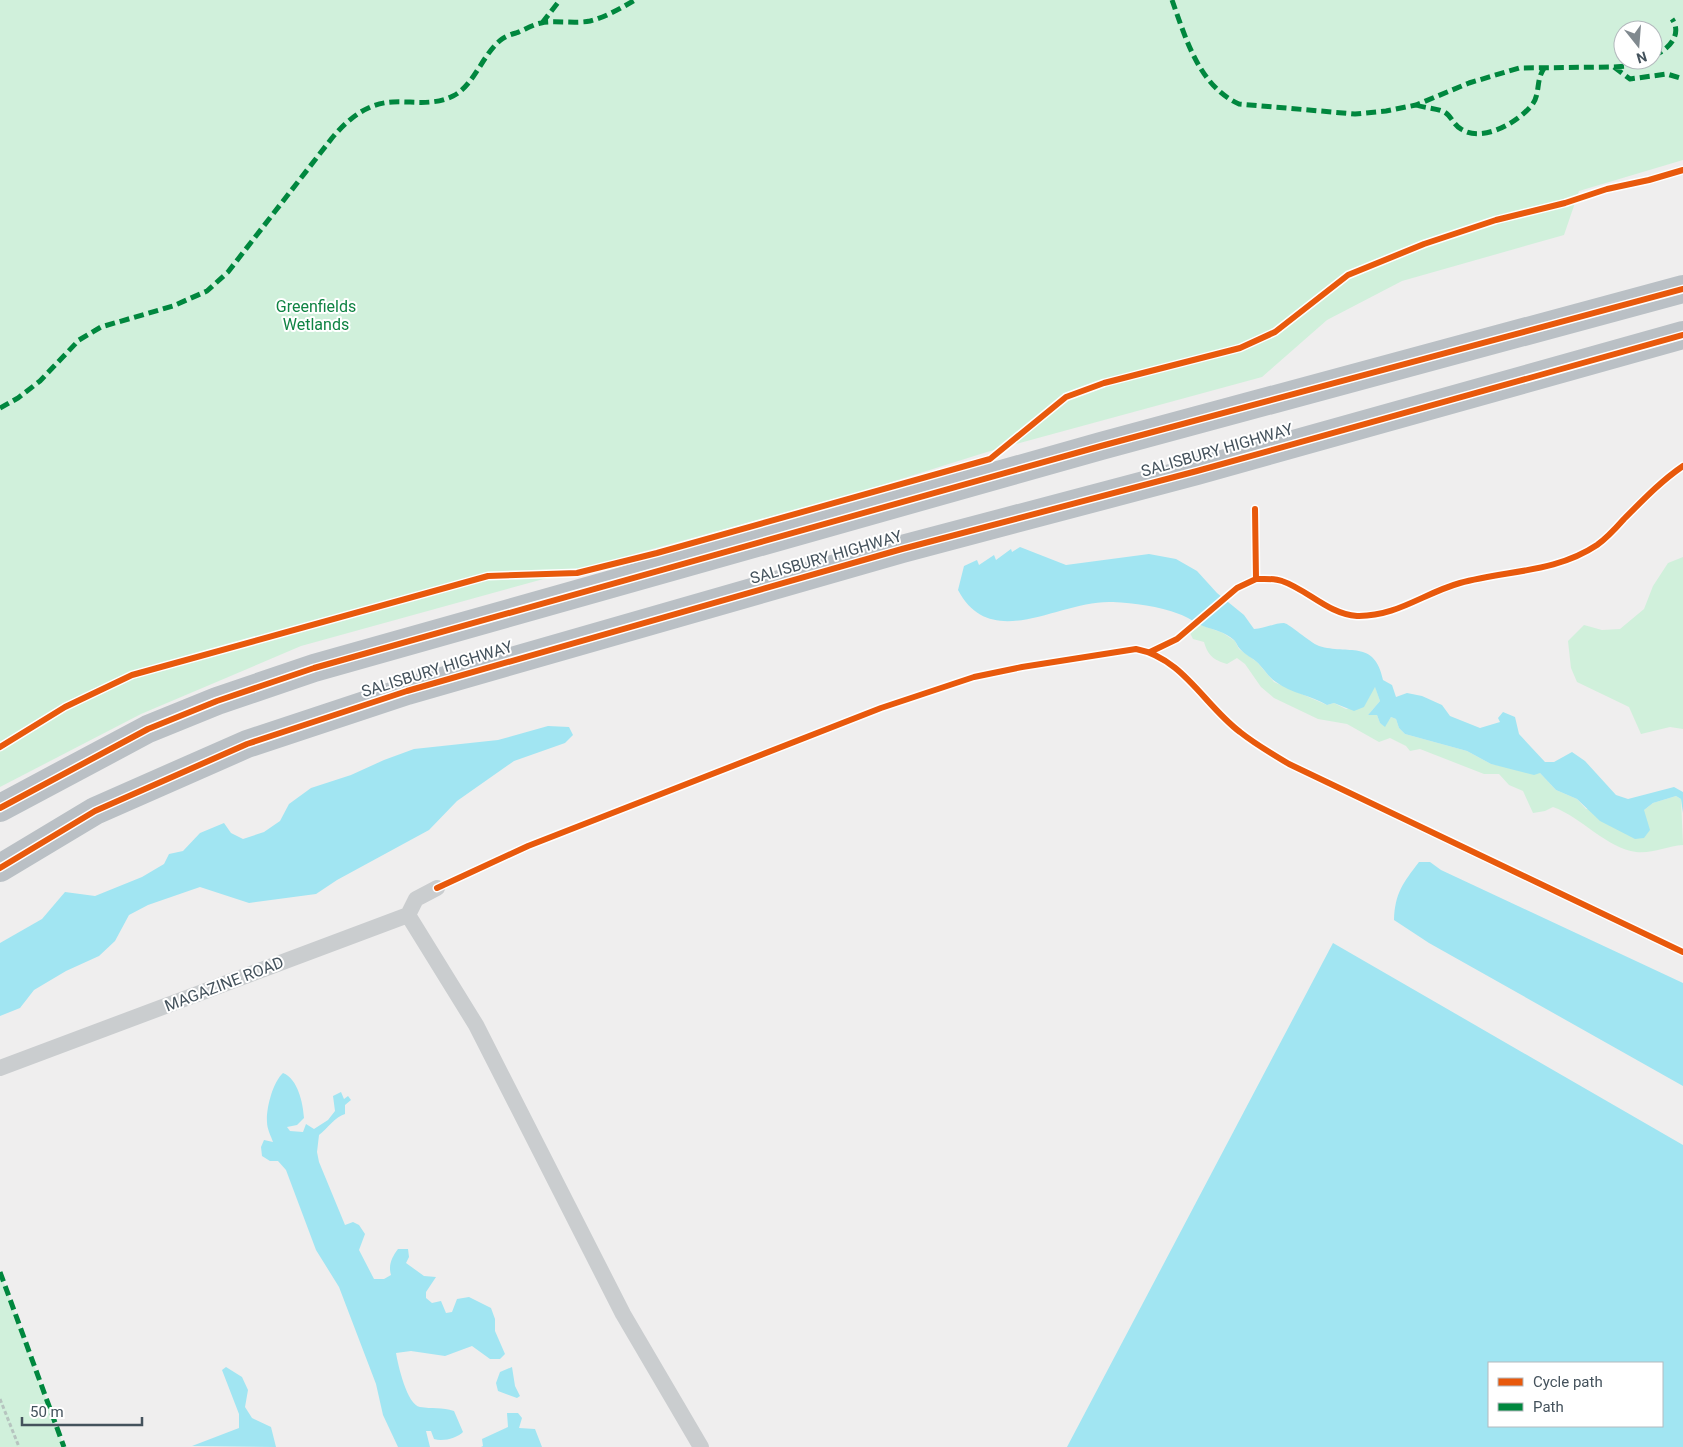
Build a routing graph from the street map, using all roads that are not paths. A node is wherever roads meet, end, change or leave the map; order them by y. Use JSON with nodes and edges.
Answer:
{"nodes":[{"id":1,"x":1683,"y":289,"type":"edge"},
{"id":2,"x":1683,"y":335,"type":"edge"},
{"id":3,"x":0,"y":808,"type":"edge"},
{"id":4,"x":0,"y":868,"type":"edge"},
{"id":5,"x":437,"y":888,"type":"dead end"},
{"id":6,"x":408,"y":915,"type":"junction"},
{"id":7,"x":0,"y":1068,"type":"edge"},
{"id":8,"x":701,"y":1447,"type":"edge"}],
"edges":[{"from":1,"to":3,"type":"highway","name":"SALISBURY HIGHWAY"},
{"from":2,"to":4,"type":"highway","name":"SALISBURY HIGHWAY"},
{"from":5,"to":6,"type":"street"},
{"from":6,"to":7,"type":"street","name":"MAGAZINE ROAD"},
{"from":6,"to":8,"type":"street"}]}
